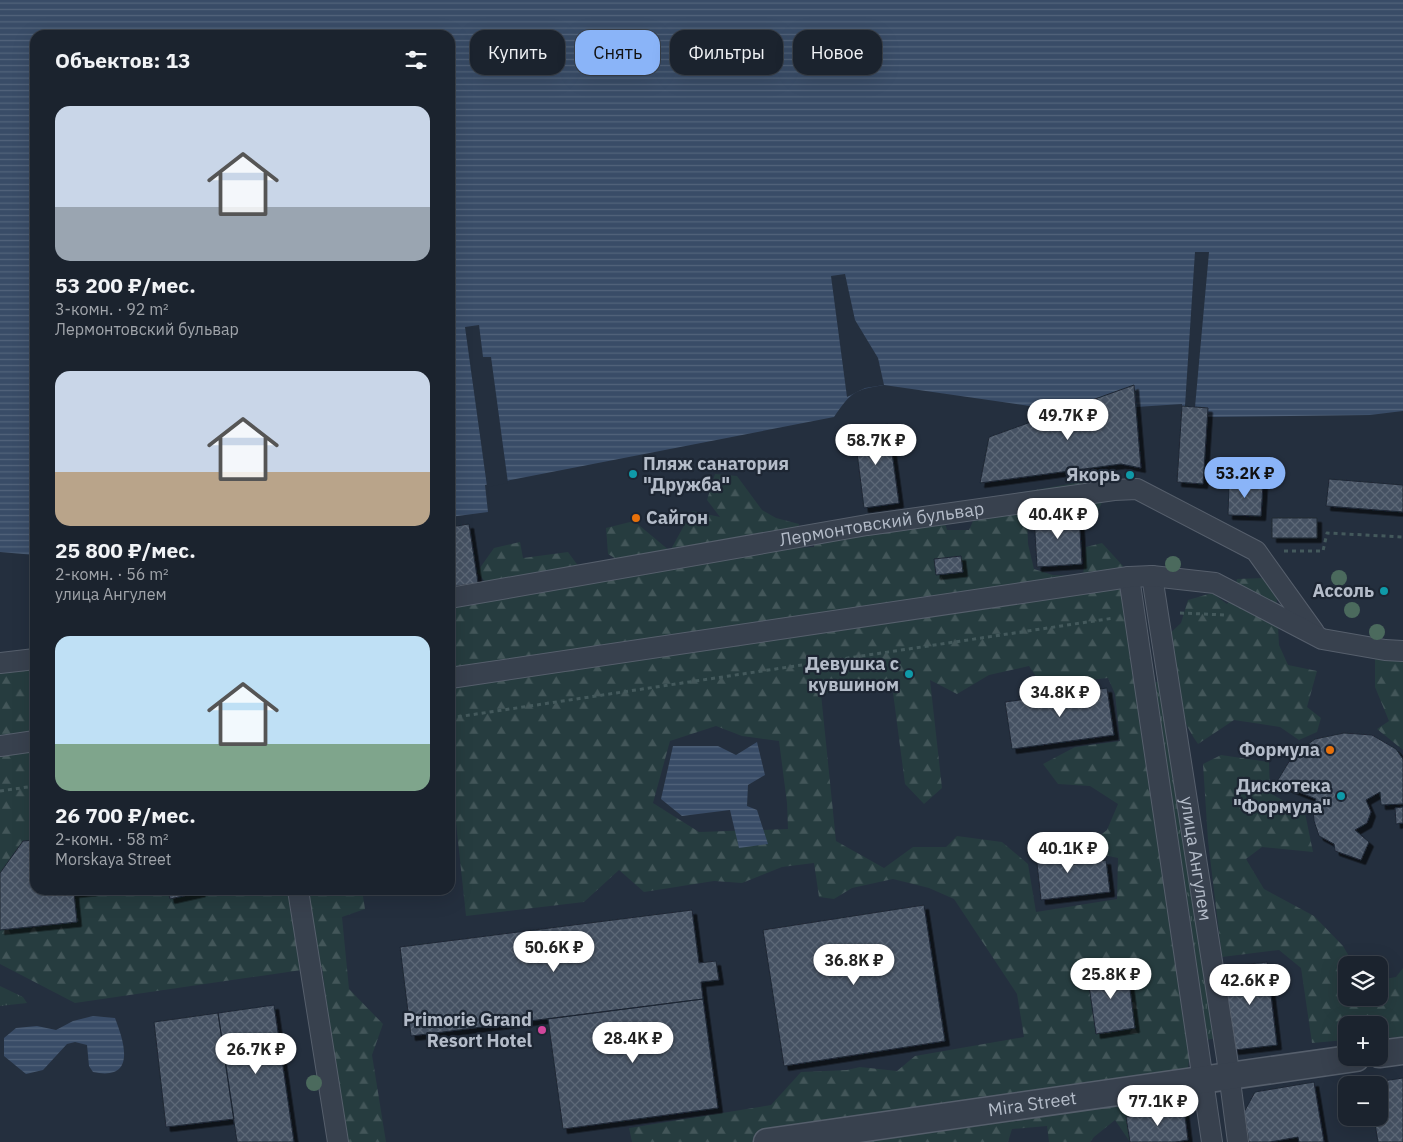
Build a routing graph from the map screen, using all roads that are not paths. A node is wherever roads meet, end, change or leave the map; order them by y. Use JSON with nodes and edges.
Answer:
{"nodes":[{"id":1,"x":1152,"y":576,"type":"junction"},
{"id":2,"x":1129,"y":577,"type":"junction"},
{"id":3,"x":455,"y":597,"type":"edge"},
{"id":4,"x":1317,"y":636,"type":"junction"},
{"id":5,"x":1403,"y":636,"type":"edge"},
{"id":6,"x":1394,"y":651,"type":"edge"},
{"id":7,"x":30,"y":660,"type":"edge"},
{"id":8,"x":0,"y":663,"type":"edge"},
{"id":9,"x":455,"y":677,"type":"edge"},
{"id":10,"x":30,"y":742,"type":"edge"},
{"id":11,"x":0,"y":746,"type":"edge"},
{"id":12,"x":299,"y":895,"type":"edge"},
{"id":13,"x":1403,"y":1051,"type":"edge"},
{"id":14,"x":1388,"y":1053,"type":"edge"},
{"id":15,"x":1338,"y":1061,"type":"edge"},
{"id":16,"x":1229,"y":1076,"type":"junction"},
{"id":17,"x":1202,"y":1078,"type":"junction"},
{"id":18,"x":338,"y":1142,"type":"edge"},
{"id":19,"x":767,"y":1142,"type":"edge"},
{"id":20,"x":1212,"y":1142,"type":"edge"},
{"id":21,"x":1238,"y":1142,"type":"edge"}],
"edges":[{"from":1,"to":2,"type":"street"},
{"from":1,"to":4,"type":"street"},
{"from":1,"to":16,"type":"street","name":"улица Ангулем"},
{"from":2,"to":9,"type":"street"},
{"from":2,"to":17,"type":"street","name":"улица Ангулем"},
{"from":3,"to":4,"type":"street","name":"Лермонтовский бульвар"},
{"from":4,"to":6,"type":"street"},
{"from":5,"to":6,"type":"street"},
{"from":7,"to":8,"type":"street"},
{"from":10,"to":11,"type":"street"},
{"from":12,"to":18,"type":"street"},
{"from":13,"to":14,"type":"street"},
{"from":15,"to":16,"type":"street","name":"Mira Street"},
{"from":16,"to":17,"type":"street","name":"Mira Street"},
{"from":16,"to":21,"type":"street","name":"улица Ангулем"},
{"from":17,"to":19,"type":"street","name":"Mira Street"},
{"from":17,"to":20,"type":"street","name":"улица Ангулем"}]}
